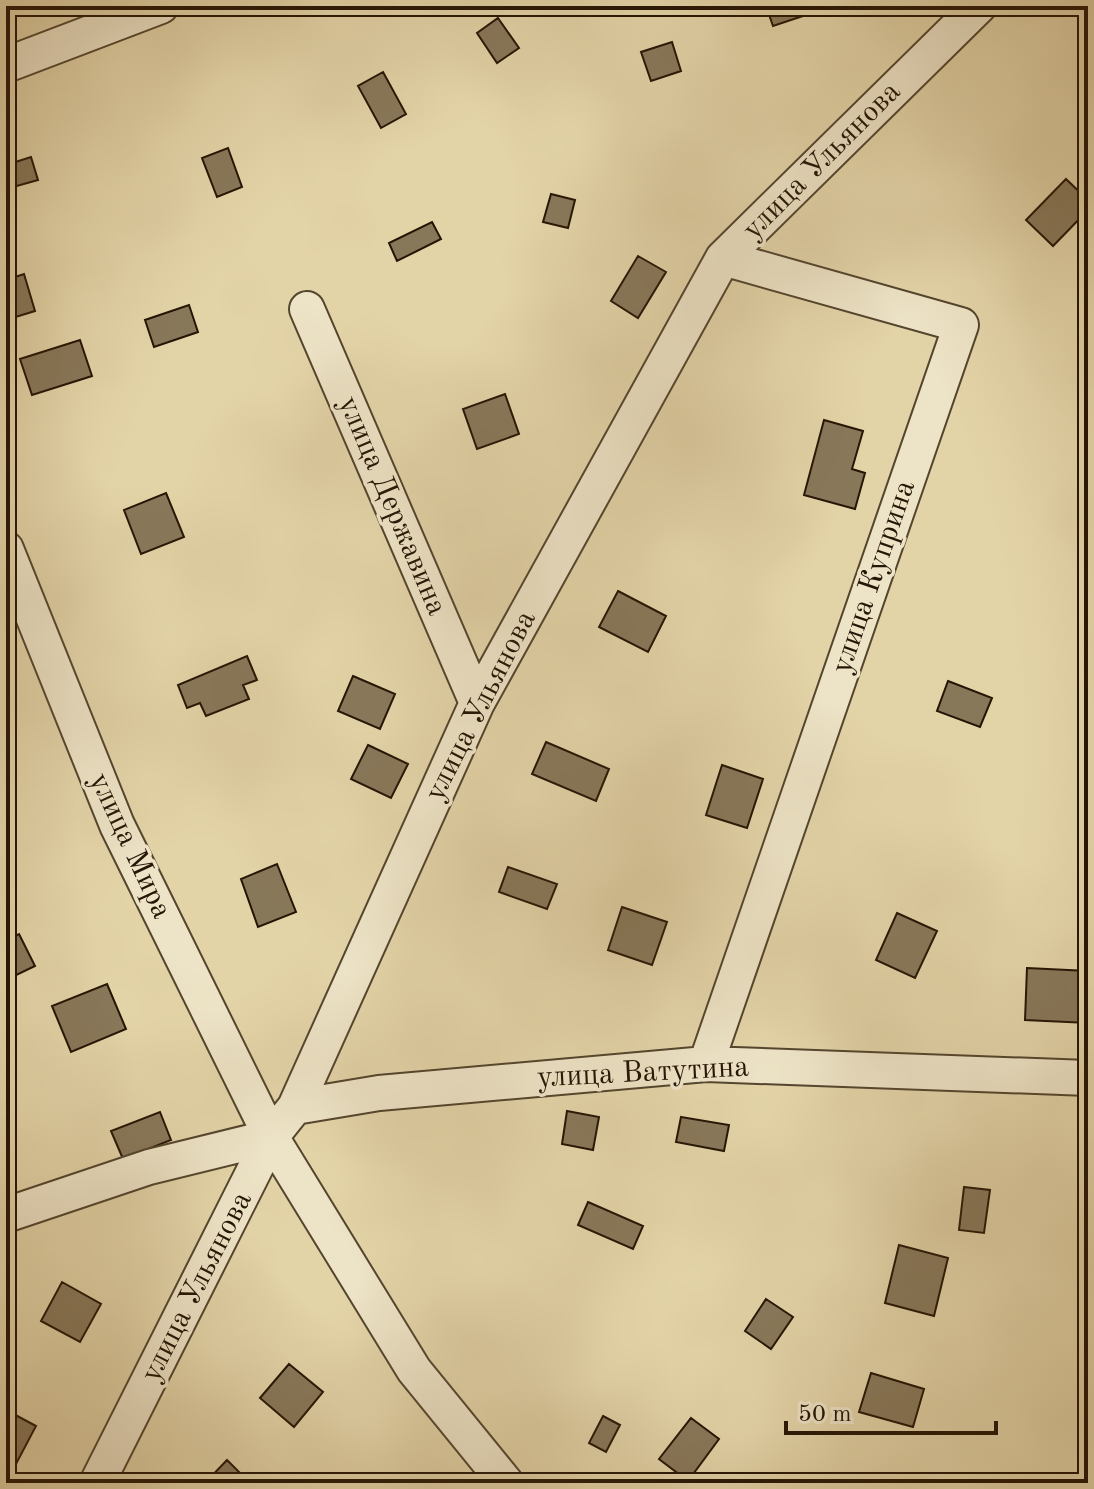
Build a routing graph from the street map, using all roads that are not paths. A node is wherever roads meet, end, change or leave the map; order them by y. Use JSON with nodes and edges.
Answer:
{"nodes":[{"id":1,"x":161,"y":6,"type":"edge"},
{"id":2,"x":979,"y":6,"type":"edge"},
{"id":3,"x":6,"y":65,"type":"edge"},
{"id":4,"x":723,"y":258,"type":"junction"},
{"id":5,"x":307,"y":309,"type":"dead end"},
{"id":6,"x":6,"y":549,"type":"edge"},
{"id":7,"x":477,"y":703,"type":"junction"},
{"id":8,"x":706,"y":1064,"type":"junction"},
{"id":9,"x":1088,"y":1078,"type":"edge"},
{"id":10,"x":295,"y":1107,"type":"junction"},
{"id":11,"x":271,"y":1137,"type":"junction"},
{"id":12,"x":6,"y":1215,"type":"edge"},
{"id":13,"x":97,"y":1483,"type":"edge"},
{"id":14,"x":506,"y":1483,"type":"edge"}],
"edges":[{"from":1,"to":3,"type":"street"},
{"from":2,"to":4,"type":"street","name":"улица Ульянова"},
{"from":4,"to":7,"type":"street","name":"улица Ульянова"},
{"from":4,"to":8,"type":"street","name":"улица Куприна"},
{"from":5,"to":7,"type":"street","name":"улица Державина"},
{"from":6,"to":11,"type":"street","name":"улица Мира"},
{"from":7,"to":10,"type":"street","name":"улица Ульянова"},
{"from":8,"to":9,"type":"street","name":"улица Ватутина"},
{"from":8,"to":10,"type":"street","name":"улица Ватутина"},
{"from":10,"to":11,"type":"street","name":"улица Ульянова"},
{"from":11,"to":12,"type":"street"},
{"from":11,"to":13,"type":"street","name":"улица Ульянова"},
{"from":11,"to":14,"type":"street","name":"улица Мира"}]}
